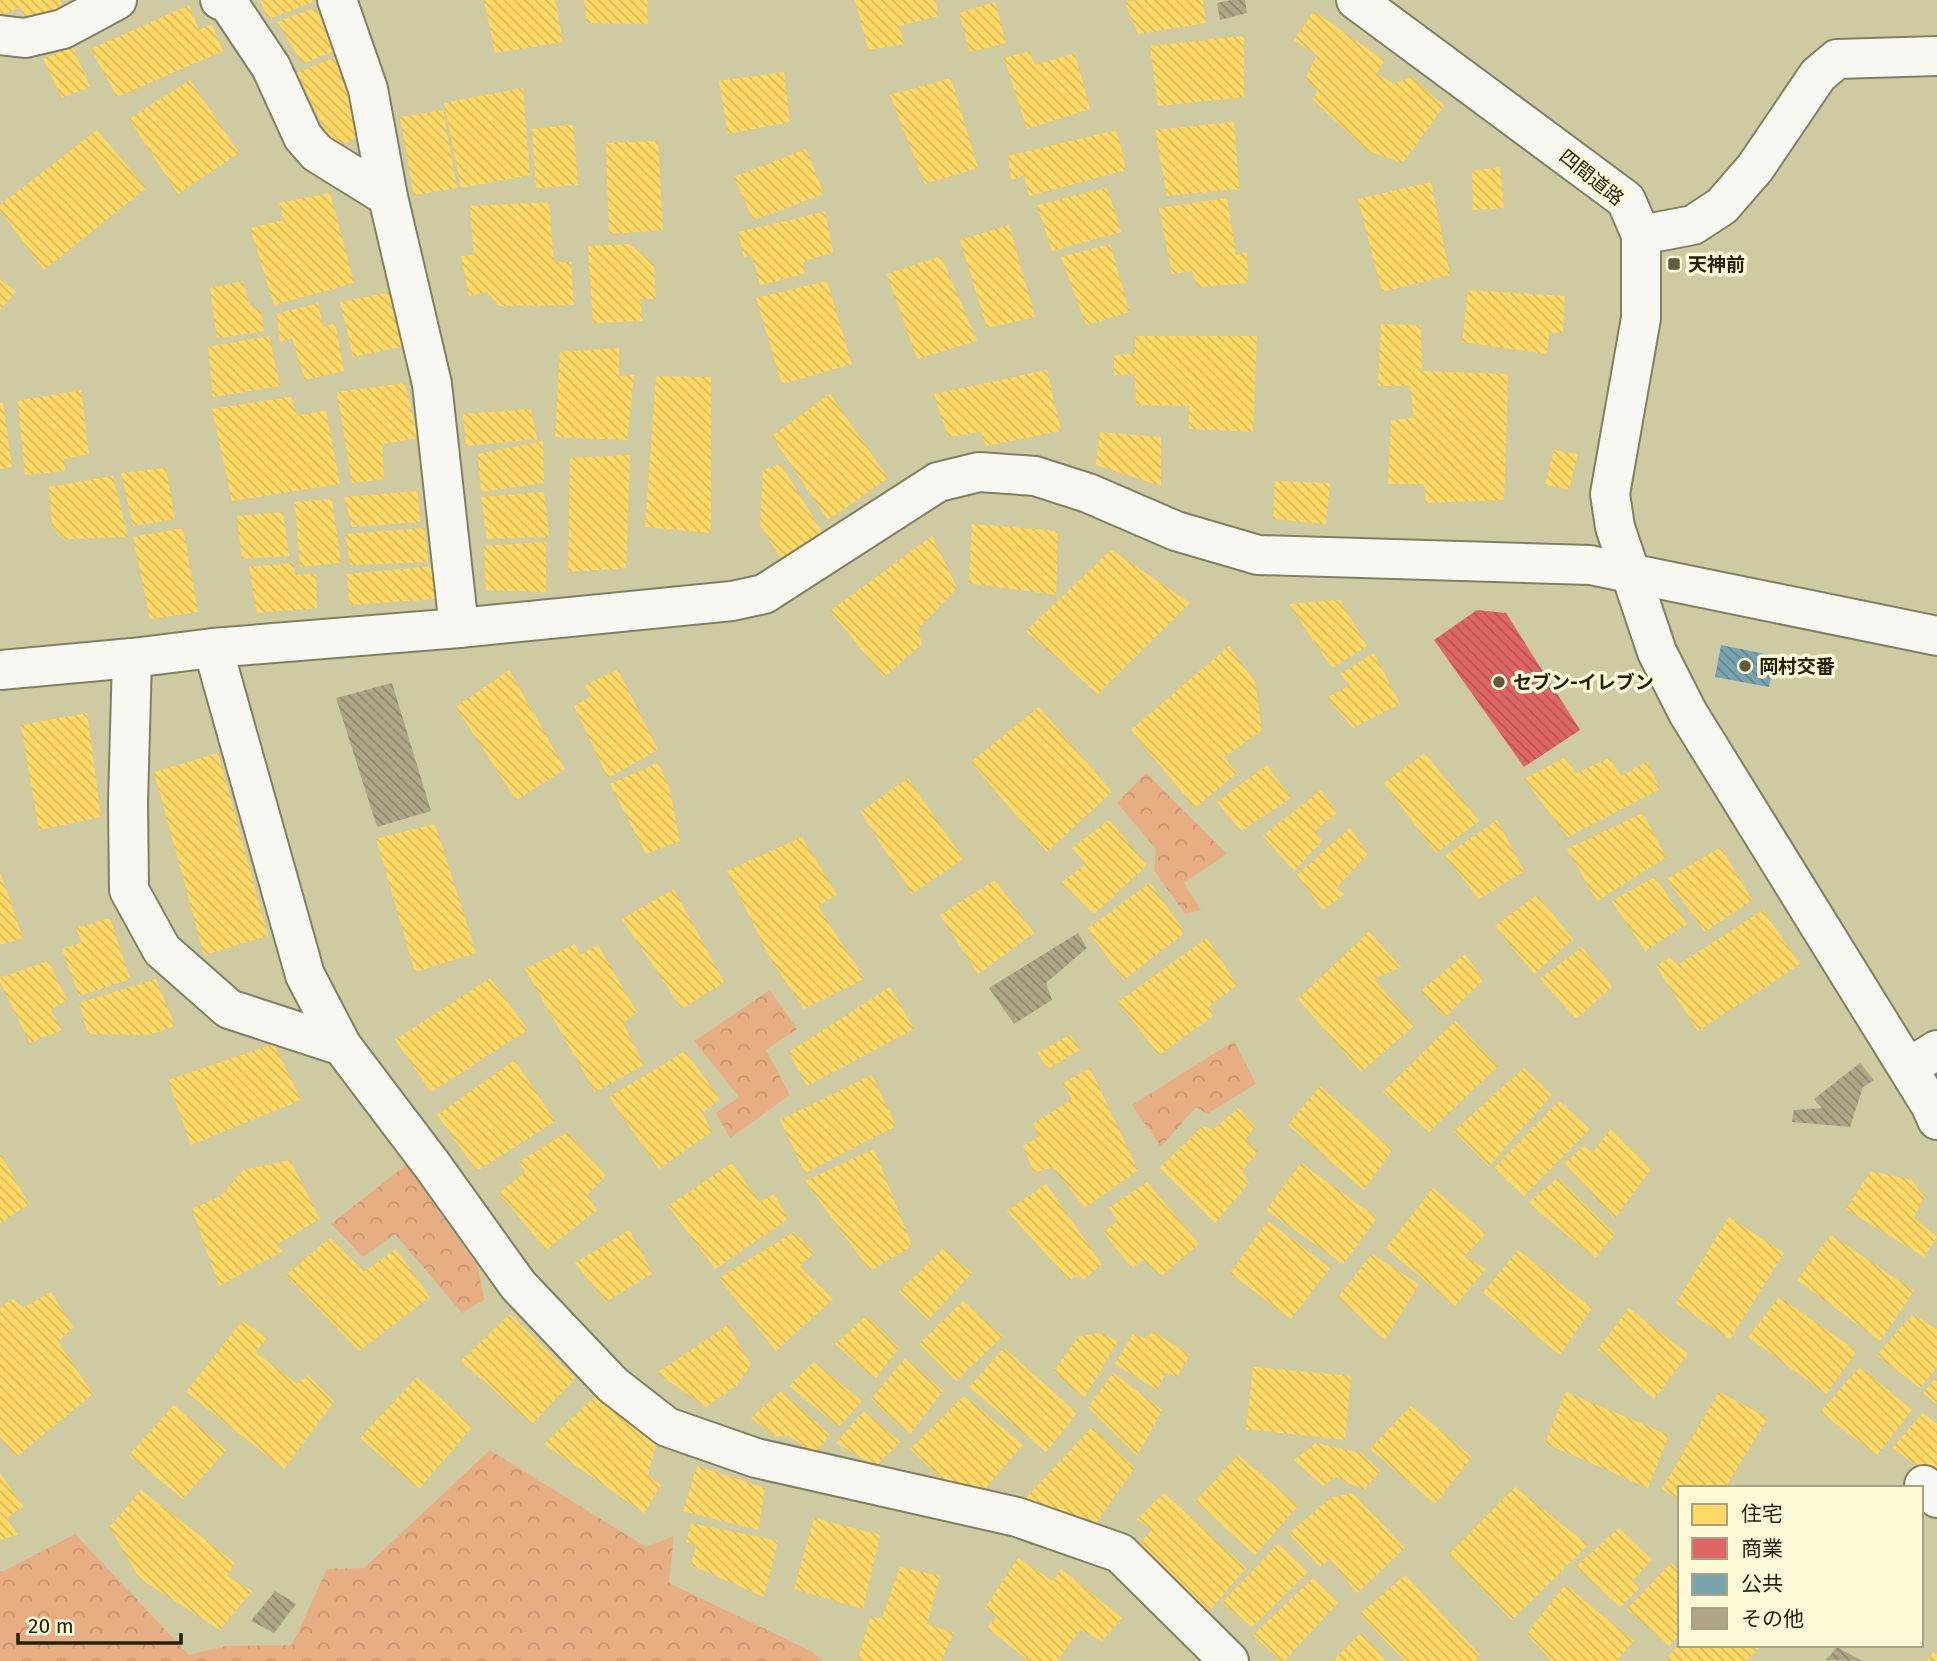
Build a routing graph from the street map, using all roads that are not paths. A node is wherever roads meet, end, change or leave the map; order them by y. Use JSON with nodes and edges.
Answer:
{"nodes":[{"id":1,"x":117,"y":0,"type":"edge"},
{"id":2,"x":220,"y":0,"type":"edge"},
{"id":3,"x":337,"y":0,"type":"edge"},
{"id":4,"x":1356,"y":0,"type":"edge"},
{"id":5,"x":0,"y":35,"type":"edge"},
{"id":6,"x":1937,"y":55,"type":"edge"},
{"id":7,"x":388,"y":197,"type":"junction"},
{"id":8,"x":1641,"y":235,"type":"junction"},
{"id":9,"x":1630,"y":573,"type":"junction"},
{"id":10,"x":459,"y":628,"type":"junction"},
{"id":11,"x":1936,"y":631,"type":"edge"},
{"id":12,"x":213,"y":648,"type":"junction"},
{"id":13,"x":132,"y":658,"type":"junction"},
{"id":14,"x":0,"y":670,"type":"edge"},
{"id":15,"x":342,"y":1046,"type":"junction"},
{"id":16,"x":1923,"y":1059,"type":"edge"},
{"id":17,"x":1937,"y":1120,"type":"edge"},
{"id":18,"x":1229,"y":1661,"type":"edge"}],
"edges":[{"from":1,"to":5,"type":"street"},
{"from":2,"to":7,"type":"street"},
{"from":3,"to":7,"type":"street"},
{"from":4,"to":8,"type":"street","name":"四間道路"},
{"from":6,"to":8,"type":"street"},
{"from":7,"to":10,"type":"street"},
{"from":8,"to":9,"type":"street","name":"四間道路"},
{"from":9,"to":10,"type":"street"},
{"from":9,"to":11,"type":"street"},
{"from":9,"to":16,"type":"street","name":"四間道路"},
{"from":10,"to":12,"type":"street"},
{"from":12,"to":13,"type":"street"},
{"from":12,"to":15,"type":"street"},
{"from":13,"to":14,"type":"street"},
{"from":13,"to":15,"type":"street"},
{"from":15,"to":18,"type":"street"},
{"from":16,"to":17,"type":"street","name":"四間道路"}]}
